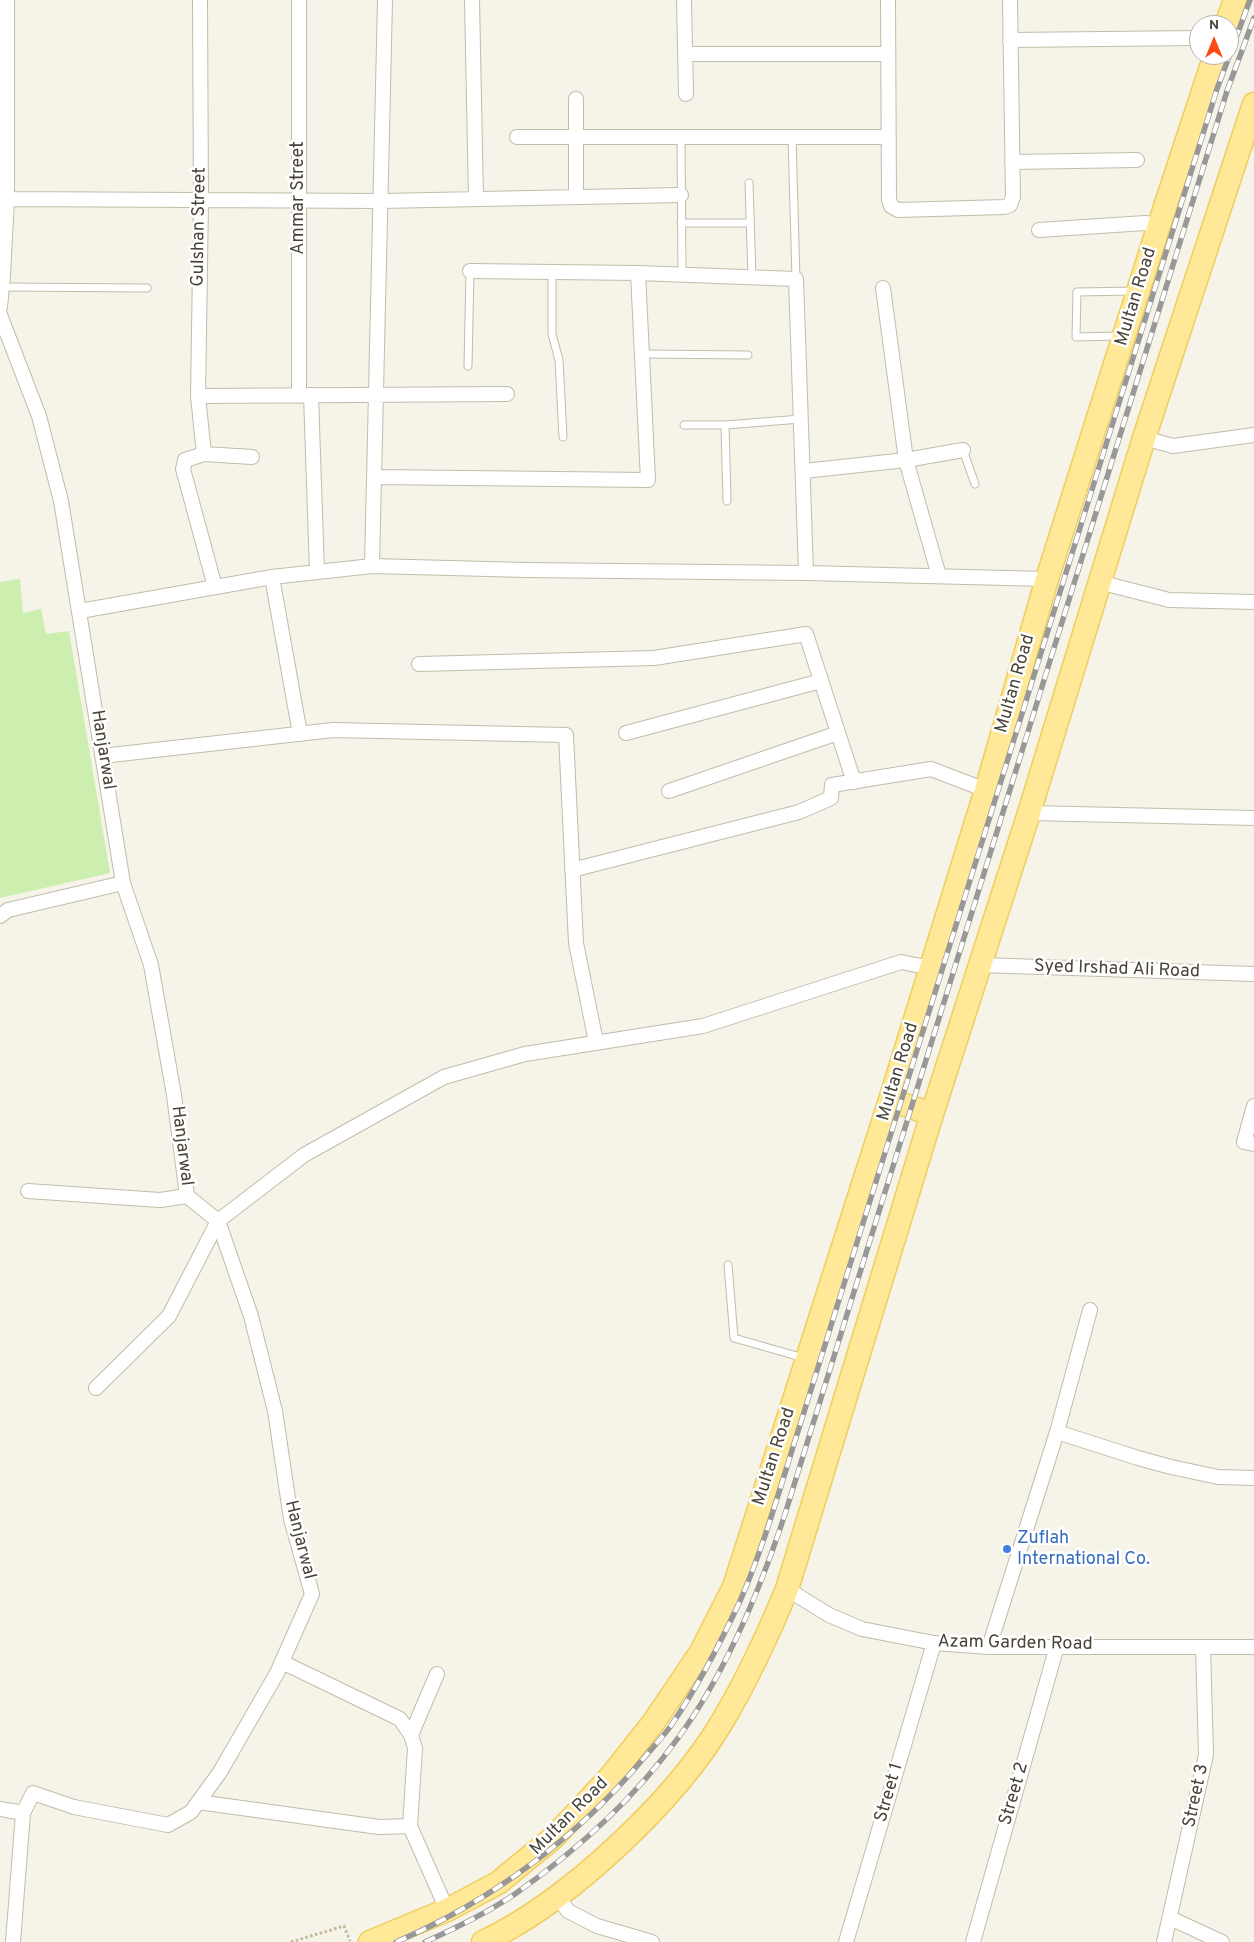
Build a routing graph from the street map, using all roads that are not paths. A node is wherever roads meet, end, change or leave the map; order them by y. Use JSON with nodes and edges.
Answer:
{"nodes":[{"id":1,"x":8,"y":0,"type":"edge"},
{"id":2,"x":200,"y":0,"type":"edge"},
{"id":3,"x":299,"y":0,"type":"edge"},
{"id":4,"x":385,"y":0,"type":"edge"},
{"id":5,"x":472,"y":0,"type":"edge"},
{"id":6,"x":684,"y":0,"type":"edge"},
{"id":7,"x":888,"y":0,"type":"edge"},
{"id":8,"x":1010,"y":0,"type":"edge"},
{"id":9,"x":1235,"y":0,"type":"edge"},
{"id":10,"x":1230,"y":15,"type":"edge"},
{"id":11,"x":1189,"y":38,"type":"edge"},
{"id":12,"x":1010,"y":40,"type":"junction"},
{"id":13,"x":685,"y":54,"type":"junction"},
{"id":14,"x":888,"y":54,"type":"junction"},
{"id":15,"x":1212,"y":65,"type":"edge"},
{"id":16,"x":686,"y":94,"type":"dead end"},
{"id":17,"x":576,"y":99,"type":"dead end"},
{"id":18,"x":1254,"y":104,"type":"edge"},
{"id":19,"x":517,"y":137,"type":"dead end"},
{"id":20,"x":576,"y":137,"type":"junction"},
{"id":21,"x":681,"y":137,"type":"junction"},
{"id":22,"x":792,"y":137,"type":"junction"},
{"id":23,"x":889,"y":137,"type":"junction"},
{"id":24,"x":3,"y":143,"type":"edge"},
{"id":25,"x":1137,"y":160,"type":"dead end"},
{"id":26,"x":1012,"y":162,"type":"junction"},
{"id":27,"x":749,"y":183,"type":"dead end"},
{"id":28,"x":681,"y":195,"type":"junction"},
{"id":29,"x":576,"y":197,"type":"junction"},
{"id":30,"x":8,"y":199,"type":"junction"},
{"id":31,"x":476,"y":199,"type":"junction"},
{"id":32,"x":299,"y":200,"type":"junction"},
{"id":33,"x":201,"y":201,"type":"junction"},
{"id":34,"x":381,"y":201,"type":"junction"},
{"id":35,"x":681,"y":223,"type":"junction"},
{"id":36,"x":750,"y":223,"type":"junction"},
{"id":37,"x":1159,"y":226,"type":"junction"},
{"id":38,"x":1038,"y":230,"type":"dead end"},
{"id":39,"x":470,"y":271,"type":"joint"},
{"id":40,"x":552,"y":272,"type":"junction"},
{"id":41,"x":638,"y":273,"type":"junction"},
{"id":42,"x":682,"y":275,"type":"junction"},
{"id":43,"x":752,"y":277,"type":"junction"},
{"id":44,"x":796,"y":278,"type":"junction"},
{"id":45,"x":2,"y":279,"type":"edge"},
{"id":46,"x":147,"y":288,"type":"dead end"},
{"id":47,"x":882,"y":288,"type":"dead end"},
{"id":48,"x":1139,"y":290,"type":"junction"},
{"id":49,"x":0,"y":307,"type":"edge"},
{"id":50,"x":0,"y":315,"type":"edge"},
{"id":51,"x":1125,"y":336,"type":"junction"},
{"id":52,"x":642,"y":354,"type":"junction"},
{"id":53,"x":748,"y":355,"type":"dead end"},
{"id":54,"x":468,"y":366,"type":"dead end"},
{"id":55,"x":507,"y":394,"type":"dead end"},
{"id":56,"x":305,"y":395,"type":"junction"},
{"id":57,"x":376,"y":395,"type":"junction"},
{"id":58,"x":198,"y":396,"type":"junction"},
{"id":59,"x":802,"y":419,"type":"junction"},
{"id":60,"x":684,"y":425,"type":"dead end"},
{"id":61,"x":725,"y":425,"type":"junction"},
{"id":62,"x":1254,"y":435,"type":"edge"},
{"id":63,"x":563,"y":437,"type":"dead end"},
{"id":64,"x":1144,"y":438,"type":"junction"},
{"id":65,"x":963,"y":450,"type":"joint"},
{"id":66,"x":204,"y":454,"type":"junction"},
{"id":67,"x":252,"y":457,"type":"dead end"},
{"id":68,"x":906,"y":460,"type":"junction"},
{"id":69,"x":804,"y":471,"type":"junction"},
{"id":70,"x":374,"y":477,"type":"junction"},
{"id":71,"x":975,"y":484,"type":"dead end"},
{"id":72,"x":727,"y":500,"type":"dead end"},
{"id":73,"x":372,"y":566,"type":"junction"},
{"id":74,"x":317,"y":572,"type":"junction"},
{"id":75,"x":806,"y":573,"type":"junction"},
{"id":76,"x":272,"y":576,"type":"junction"},
{"id":77,"x":939,"y":576,"type":"junction"},
{"id":78,"x":1046,"y":579,"type":"junction"},
{"id":79,"x":1099,"y":582,"type":"junction"},
{"id":80,"x":216,"y":587,"type":"junction"},
{"id":81,"x":1254,"y":602,"type":"edge"},
{"id":82,"x":80,"y":612,"type":"junction"},
{"id":83,"x":419,"y":664,"type":"dead end"},
{"id":84,"x":821,"y":682,"type":"junction"},
{"id":85,"x":626,"y":732,"type":"dead end"},
{"id":86,"x":838,"y":733,"type":"junction"},
{"id":87,"x":300,"y":734,"type":"junction"},
{"id":88,"x":102,"y":756,"type":"junction"},
{"id":89,"x":854,"y":782,"type":"junction"},
{"id":90,"x":986,"y":790,"type":"junction"},
{"id":91,"x":669,"y":791,"type":"dead end"},
{"id":92,"x":1029,"y":813,"type":"junction"},
{"id":93,"x":1254,"y":818,"type":"edge"},
{"id":94,"x":572,"y":870,"type":"junction"},
{"id":95,"x":123,"y":883,"type":"junction"},
{"id":96,"x":0,"y":916,"type":"edge"},
{"id":97,"x":980,"y":965,"type":"junction"},
{"id":98,"x":931,"y":968,"type":"junction"},
{"id":99,"x":1254,"y":974,"type":"edge"},
{"id":100,"x":596,"y":1042,"type":"junction"},
{"id":101,"x":890,"y":1100,"type":"junction"},
{"id":102,"x":1254,"y":1106,"type":"edge"},
{"id":103,"x":932,"y":1114,"type":"junction"},
{"id":104,"x":1254,"y":1144,"type":"edge"},
{"id":105,"x":28,"y":1191,"type":"dead end"},
{"id":106,"x":187,"y":1196,"type":"junction"},
{"id":107,"x":218,"y":1221,"type":"junction"},
{"id":108,"x":728,"y":1265,"type":"dead end"},
{"id":109,"x":1090,"y":1310,"type":"dead end"},
{"id":110,"x":807,"y":1359,"type":"junction"},
{"id":111,"x":96,"y":1388,"type":"dead end"},
{"id":112,"x":1057,"y":1432,"type":"junction"},
{"id":113,"x":1254,"y":1478,"type":"edge"},
{"id":114,"x":787,"y":1589,"type":"junction"},
{"id":115,"x":934,"y":1643,"type":"junction"},
{"id":116,"x":990,"y":1646,"type":"junction"},
{"id":117,"x":1057,"y":1646,"type":"junction"},
{"id":118,"x":1203,"y":1647,"type":"junction"},
{"id":119,"x":1254,"y":1647,"type":"edge"},
{"id":120,"x":282,"y":1662,"type":"junction"},
{"id":121,"x":437,"y":1674,"type":"dead end"},
{"id":122,"x":411,"y":1735,"type":"junction"},
{"id":123,"x":198,"y":1802,"type":"junction"},
{"id":124,"x":0,"y":1809,"type":"edge"},
{"id":125,"x":22,"y":1813,"type":"junction"},
{"id":126,"x":410,"y":1826,"type":"junction"},
{"id":127,"x":557,"y":1896,"type":"junction"},
{"id":128,"x":447,"y":1910,"type":"junction"},
{"id":129,"x":1170,"y":1918,"type":"junction"},
{"id":130,"x":13,"y":1942,"type":"edge"},
{"id":131,"x":370,"y":1942,"type":"edge"},
{"id":132,"x":483,"y":1942,"type":"edge"},
{"id":133,"x":652,"y":1942,"type":"edge"},
{"id":134,"x":846,"y":1942,"type":"edge"},
{"id":135,"x":973,"y":1942,"type":"edge"},
{"id":136,"x":1164,"y":1942,"type":"edge"},
{"id":137,"x":1222,"y":1942,"type":"edge"}],
"edges":[{"from":1,"to":24,"type":"street"},
{"from":2,"to":33,"type":"street","name":"Gulshan Street"},
{"from":3,"to":32,"type":"street","name":"Ammar Street"},
{"from":4,"to":34,"type":"street"},
{"from":5,"to":31,"type":"street"},
{"from":6,"to":13,"type":"street"},
{"from":7,"to":14,"type":"street"},
{"from":8,"to":12,"type":"street"},
{"from":9,"to":10,"type":"main road"},
{"from":11,"to":12,"type":"street"},
{"from":12,"to":26,"type":"street"},
{"from":13,"to":14,"type":"street"},
{"from":13,"to":16,"type":"street"},
{"from":14,"to":23,"type":"street"},
{"from":15,"to":37,"type":"main road","name":"Multan Road"},
{"from":17,"to":20,"type":"street"},
{"from":18,"to":64,"type":"main road"},
{"from":19,"to":20,"type":"street"},
{"from":20,"to":21,"type":"street"},
{"from":20,"to":29,"type":"street"},
{"from":21,"to":22,"type":"street"},
{"from":21,"to":28,"type":"lane"},
{"from":22,"to":23,"type":"street"},
{"from":22,"to":44,"type":"lane"},
{"from":23,"to":26,"type":"street"},
{"from":24,"to":30,"type":"street"},
{"from":25,"to":26,"type":"street"},
{"from":27,"to":36,"type":"lane"},
{"from":28,"to":29,"type":"street"},
{"from":28,"to":35,"type":"lane"},
{"from":29,"to":31,"type":"street"},
{"from":30,"to":33,"type":"street"},
{"from":30,"to":45,"type":"street"},
{"from":31,"to":34,"type":"street"},
{"from":32,"to":33,"type":"street"},
{"from":32,"to":34,"type":"street"},
{"from":32,"to":56,"type":"street","name":"Ammar Street"},
{"from":33,"to":58,"type":"street","name":"Gulshan Street"},
{"from":34,"to":57,"type":"street"},
{"from":35,"to":36,"type":"lane"},
{"from":35,"to":42,"type":"lane"},
{"from":36,"to":43,"type":"lane"},
{"from":37,"to":38,"type":"street"},
{"from":37,"to":48,"type":"main road","name":"Multan Road"},
{"from":39,"to":40,"type":"street"},
{"from":39,"to":54,"type":"lane"},
{"from":40,"to":41,"type":"street"},
{"from":40,"to":63,"type":"lane"},
{"from":41,"to":42,"type":"street"},
{"from":41,"to":52,"type":"street"},
{"from":42,"to":43,"type":"street"},
{"from":43,"to":44,"type":"street"},
{"from":44,"to":59,"type":"street"},
{"from":45,"to":46,"type":"lane"},
{"from":45,"to":49,"type":"street"},
{"from":47,"to":68,"type":"street"},
{"from":48,"to":51,"type":"main road","name":"Multan Road"},
{"from":48,"to":51,"type":"lane"},
{"from":50,"to":82,"type":"street","name":"Hanjarwal"},
{"from":51,"to":78,"type":"main road","name":"Multan Road"},
{"from":52,"to":53,"type":"lane"},
{"from":52,"to":70,"type":"street"},
{"from":55,"to":57,"type":"street"},
{"from":56,"to":57,"type":"street"},
{"from":56,"to":58,"type":"street"},
{"from":56,"to":74,"type":"street","name":"Ammar Street"},
{"from":57,"to":70,"type":"street"},
{"from":58,"to":66,"type":"street","name":"Gulshan Street"},
{"from":59,"to":61,"type":"lane"},
{"from":59,"to":69,"type":"street"},
{"from":60,"to":61,"type":"lane"},
{"from":61,"to":72,"type":"lane"},
{"from":62,"to":64,"type":"street"},
{"from":64,"to":79,"type":"main road"},
{"from":65,"to":68,"type":"street"},
{"from":65,"to":71,"type":"lane"},
{"from":66,"to":67,"type":"street"},
{"from":66,"to":80,"type":"street"},
{"from":68,"to":69,"type":"street"},
{"from":68,"to":77,"type":"street"},
{"from":69,"to":75,"type":"street"},
{"from":70,"to":73,"type":"street"},
{"from":73,"to":74,"type":"street"},
{"from":73,"to":75,"type":"street"},
{"from":74,"to":76,"type":"street"},
{"from":75,"to":77,"type":"street"},
{"from":76,"to":80,"type":"street"},
{"from":76,"to":87,"type":"street"},
{"from":77,"to":78,"type":"street"},
{"from":78,"to":90,"type":"main road","name":"Multan Road"},
{"from":79,"to":81,"type":"street"},
{"from":79,"to":92,"type":"main road"},
{"from":80,"to":82,"type":"street"},
{"from":82,"to":88,"type":"street","name":"Hanjarwal"},
{"from":83,"to":84,"type":"street"},
{"from":84,"to":85,"type":"street"},
{"from":84,"to":86,"type":"street"},
{"from":86,"to":89,"type":"street"},
{"from":86,"to":91,"type":"street"},
{"from":87,"to":88,"type":"street"},
{"from":87,"to":94,"type":"street"},
{"from":88,"to":95,"type":"street","name":"Hanjarwal"},
{"from":89,"to":90,"type":"street"},
{"from":89,"to":94,"type":"street"},
{"from":90,"to":98,"type":"main road","name":"Multan Road"},
{"from":92,"to":93,"type":"street"},
{"from":92,"to":97,"type":"main road"},
{"from":94,"to":100,"type":"street"},
{"from":95,"to":96,"type":"street"},
{"from":95,"to":106,"type":"street","name":"Hanjarwal"},
{"from":97,"to":99,"type":"street","name":"Syed Irshad Ali Road"},
{"from":97,"to":103,"type":"main road"},
{"from":98,"to":100,"type":"street"},
{"from":98,"to":101,"type":"main road","name":"Multan Road"},
{"from":100,"to":107,"type":"street"},
{"from":101,"to":103,"type":"main road"},
{"from":101,"to":110,"type":"main road","name":"Multan Road"},
{"from":102,"to":104,"type":"street"},
{"from":103,"to":114,"type":"main road"},
{"from":105,"to":106,"type":"street"},
{"from":106,"to":107,"type":"street","name":"Hanjarwal"},
{"from":107,"to":111,"type":"street"},
{"from":107,"to":120,"type":"street","name":"Hanjarwal"},
{"from":108,"to":110,"type":"lane"},
{"from":109,"to":112,"type":"street"},
{"from":110,"to":128,"type":"main road","name":"Multan Road"},
{"from":112,"to":113,"type":"street"},
{"from":112,"to":116,"type":"street"},
{"from":114,"to":115,"type":"street","name":"Azam Garden Road"},
{"from":114,"to":127,"type":"main road"},
{"from":115,"to":116,"type":"street","name":"Azam Garden Road"},
{"from":115,"to":134,"type":"street","name":"Street 1"},
{"from":116,"to":117,"type":"street","name":"Azam Garden Road"},
{"from":117,"to":118,"type":"street","name":"Azam Garden Road"},
{"from":117,"to":135,"type":"street","name":"Street 2"},
{"from":118,"to":119,"type":"street","name":"Azam Garden Road"},
{"from":118,"to":129,"type":"street","name":"Street 3"},
{"from":120,"to":122,"type":"street"},
{"from":120,"to":123,"type":"street","name":"Hanjarwal"},
{"from":121,"to":122,"type":"street"},
{"from":122,"to":126,"type":"street"},
{"from":123,"to":125,"type":"street","name":"Hanjarwal"},
{"from":123,"to":126,"type":"street"},
{"from":124,"to":125,"type":"street"},
{"from":125,"to":130,"type":"street"},
{"from":126,"to":128,"type":"street"},
{"from":127,"to":132,"type":"main road"},
{"from":127,"to":133,"type":"street"},
{"from":128,"to":131,"type":"main road","name":"Multan Road"},
{"from":129,"to":136,"type":"street","name":"Street 3"},
{"from":129,"to":137,"type":"street"}]}
